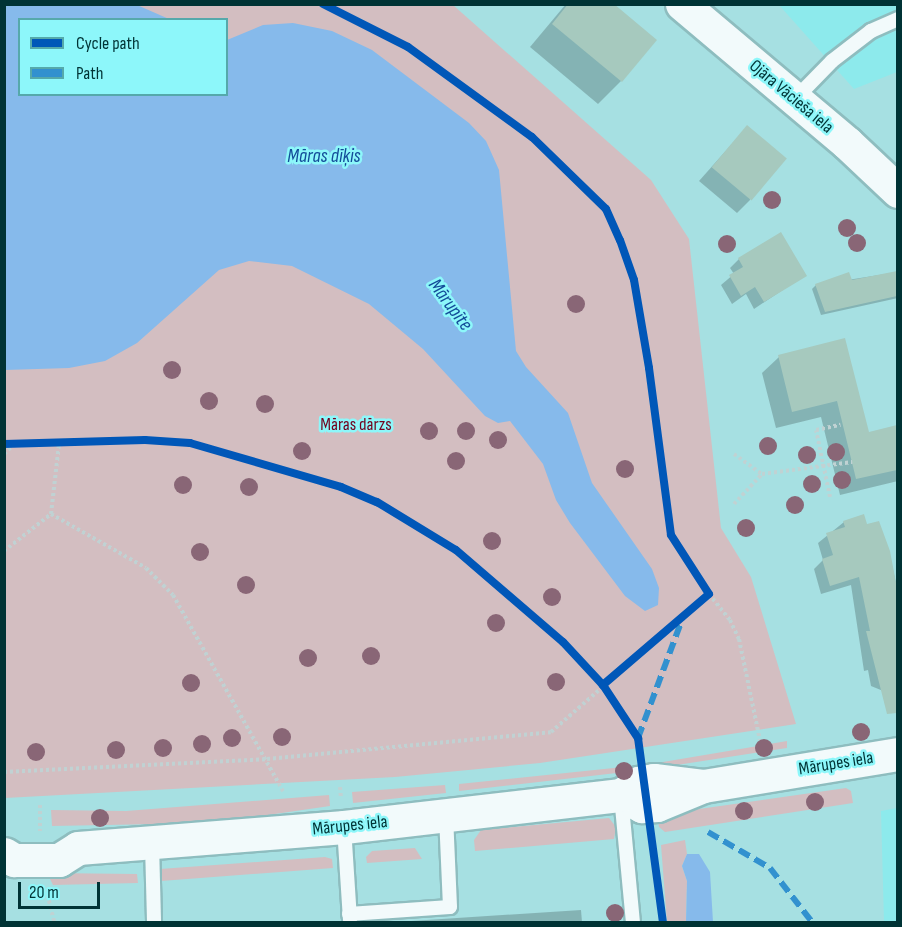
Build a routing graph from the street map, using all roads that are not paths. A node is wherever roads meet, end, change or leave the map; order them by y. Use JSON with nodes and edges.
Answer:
{"nodes":[{"id":1,"x":682,"y":4,"type":"edge"},
{"id":2,"x":897,"y":20,"type":"edge"},
{"id":3,"x":794,"y":100,"type":"junction"},
{"id":4,"x":897,"y":191,"type":"edge"},
{"id":5,"x":897,"y":754,"type":"edge"},
{"id":6,"x":621,"y":795,"type":"junction"},
{"id":7,"x":446,"y":815,"type":"junction"},
{"id":8,"x":344,"y":827,"type":"junction"},
{"id":9,"x":152,"y":844,"type":"junction"},
{"id":10,"x":4,"y":847,"type":"edge"},
{"id":11,"x":78,"y":849,"type":"junction"},
{"id":12,"x":4,"y":854,"type":"edge"},
{"id":13,"x":349,"y":918,"type":"edge"},
{"id":14,"x":154,"y":922,"type":"edge"},
{"id":15,"x":633,"y":922,"type":"edge"}],
"edges":[{"from":1,"to":3,"type":"street","name":"Ojāra Vācieša iela"},
{"from":2,"to":3,"type":"lane"},
{"from":3,"to":4,"type":"street","name":"Ojāra Vācieša iela"},
{"from":5,"to":6,"type":"street","name":"Mārupes iela"},
{"from":6,"to":7,"type":"street","name":"Mārupes iela"},
{"from":6,"to":15,"type":"lane"},
{"from":7,"to":8,"type":"street","name":"Mārupes iela"},
{"from":7,"to":13,"type":"lane"},
{"from":8,"to":9,"type":"street","name":"Mārupes iela"},
{"from":8,"to":13,"type":"lane"},
{"from":9,"to":11,"type":"street","name":"Mārupes iela"},
{"from":9,"to":14,"type":"lane"},
{"from":10,"to":11,"type":"street","name":"Mārupes iela"},
{"from":11,"to":12,"type":"street","name":"Mārupes iela"}]}
